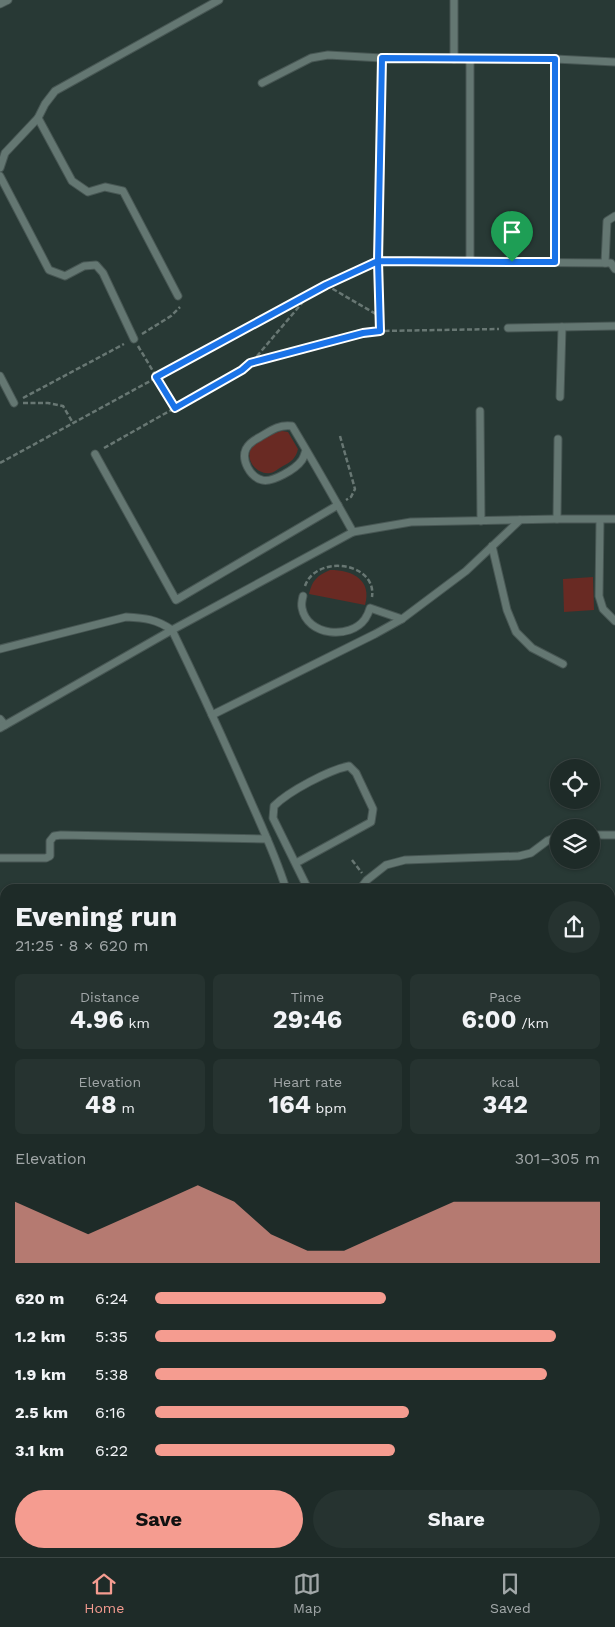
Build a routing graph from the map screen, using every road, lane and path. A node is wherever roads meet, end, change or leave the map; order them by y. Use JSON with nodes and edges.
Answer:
{"nodes":[{"id":1,"x":8,"y":0,"type":"edge"},
{"id":2,"x":454,"y":0,"type":"edge"},
{"id":3,"x":215,"y":1,"type":"edge"},
{"id":4,"x":0,"y":4,"type":"edge"},
{"id":5,"x":382,"y":58,"type":"junction"},
{"id":6,"x":454,"y":58,"type":"junction"},
{"id":7,"x":470,"y":59,"type":"junction"},
{"id":8,"x":555,"y":59,"type":"junction"},
{"id":9,"x":615,"y":62,"type":"edge"},
{"id":10,"x":262,"y":83,"type":"dead end"},
{"id":11,"x":38,"y":118,"type":"junction"},
{"id":12,"x":0,"y":168,"type":"edge"},
{"id":13,"x":0,"y":176,"type":"edge"},
{"id":14,"x":615,"y":216,"type":"edge"},
{"id":15,"x":378,"y":261,"type":"junction"},
{"id":16,"x":470,"y":261,"type":"junction"},
{"id":17,"x":555,"y":262,"type":"junction"},
{"id":18,"x":605,"y":262,"type":"junction"},
{"id":19,"x":615,"y":269,"type":"edge"},
{"id":20,"x":326,"y":285,"type":"junction"},
{"id":21,"x":310,"y":294,"type":"junction"},
{"id":22,"x":178,"y":296,"type":"joint"},
{"id":23,"x":381,"y":317,"type":"junction"},
{"id":24,"x":615,"y":326,"type":"edge"},
{"id":25,"x":562,"y":327,"type":"junction"},
{"id":26,"x":508,"y":328,"type":"joint"},
{"id":27,"x":380,"y":331,"type":"junction"},
{"id":28,"x":134,"y":339,"type":"junction"},
{"id":29,"x":250,"y":363,"type":"junction"},
{"id":30,"x":0,"y":376,"type":"edge"},
{"id":31,"x":156,"y":377,"type":"junction"},
{"id":32,"x":560,"y":397,"type":"dead end"},
{"id":33,"x":14,"y":403,"type":"junction"},
{"id":34,"x":175,"y":408,"type":"junction"},
{"id":35,"x":480,"y":411,"type":"dead end"},
{"id":36,"x":73,"y":423,"type":"junction"},
{"id":37,"x":340,"y":436,"type":"dead end"},
{"id":38,"x":558,"y":439,"type":"dead end"},
{"id":39,"x":306,"y":450,"type":"junction"},
{"id":40,"x":95,"y":454,"type":"joint"},
{"id":41,"x":0,"y":463,"type":"edge"},
{"id":42,"x":338,"y":505,"type":"junction"},
{"id":43,"x":556,"y":519,"type":"junction"},
{"id":44,"x":615,"y":519,"type":"edge"},
{"id":45,"x":520,"y":520,"type":"junction"},
{"id":46,"x":600,"y":520,"type":"junction"},
{"id":47,"x":481,"y":521,"type":"junction"},
{"id":48,"x":353,"y":532,"type":"junction"},
{"id":49,"x":492,"y":546,"type":"junction"},
{"id":50,"x":303,"y":596,"type":"joint"},
{"id":51,"x":370,"y":608,"type":"junction"},
{"id":52,"x":402,"y":619,"type":"junction"},
{"id":53,"x":615,"y":621,"type":"edge"},
{"id":54,"x":172,"y":630,"type":"junction"},
{"id":55,"x":0,"y":649,"type":"edge"},
{"id":56,"x":563,"y":664,"type":"dead end"},
{"id":57,"x":212,"y":715,"type":"junction"},
{"id":58,"x":2,"y":724,"type":"edge"},
{"id":59,"x":600,"y":835,"type":"edge"},
{"id":60,"x":615,"y":835,"type":"edge"},
{"id":61,"x":267,"y":839,"type":"junction"},
{"id":62,"x":550,"y":839,"type":"edge"},
{"id":63,"x":0,"y":858,"type":"edge"},
{"id":64,"x":352,"y":860,"type":"dead end"},
{"id":65,"x":296,"y":863,"type":"junction"},
{"id":66,"x":367,"y":880,"type":"junction"},
{"id":67,"x":284,"y":884,"type":"edge"},
{"id":68,"x":306,"y":884,"type":"edge"},
{"id":69,"x":364,"y":884,"type":"edge"}],
"edges":[{"from":1,"to":4,"type":"lane"},
{"from":2,"to":6,"type":"lane"},
{"from":3,"to":11,"type":"lane"},
{"from":5,"to":6,"type":"lane"},
{"from":5,"to":10,"type":"lane"},
{"from":5,"to":15,"type":"lane"},
{"from":6,"to":7,"type":"lane"},
{"from":7,"to":8,"type":"lane"},
{"from":7,"to":16,"type":"lane"},
{"from":8,"to":9,"type":"lane"},
{"from":8,"to":17,"type":"lane"},
{"from":11,"to":12,"type":"lane"},
{"from":11,"to":22,"type":"lane"},
{"from":13,"to":28,"type":"lane"},
{"from":14,"to":18,"type":"lane"},
{"from":15,"to":16,"type":"lane"},
{"from":15,"to":20,"type":"path"},
{"from":15,"to":23,"type":"path"},
{"from":16,"to":17,"type":"lane"},
{"from":17,"to":18,"type":"lane"},
{"from":18,"to":19,"type":"lane"},
{"from":20,"to":21,"type":"path"},
{"from":20,"to":23,"type":"path"},
{"from":21,"to":29,"type":"path"},
{"from":21,"to":31,"type":"path"},
{"from":22,"to":28,"type":"path"},
{"from":23,"to":27,"type":"path"},
{"from":24,"to":25,"type":"lane"},
{"from":25,"to":26,"type":"lane"},
{"from":25,"to":32,"type":"lane"},
{"from":26,"to":27,"type":"path"},
{"from":27,"to":29,"type":"path"},
{"from":28,"to":31,"type":"path"},
{"from":28,"to":33,"type":"path"},
{"from":29,"to":34,"type":"path"},
{"from":30,"to":33,"type":"lane"},
{"from":31,"to":34,"type":"path"},
{"from":31,"to":36,"type":"path"},
{"from":33,"to":36,"type":"path"},
{"from":34,"to":40,"type":"path"},
{"from":35,"to":47,"type":"lane"},
{"from":36,"to":41,"type":"path"},
{"from":37,"to":42,"type":"path"},
{"from":38,"to":43,"type":"lane"},
{"from":39,"to":39,"type":"lane"},
{"from":39,"to":42,"type":"lane"},
{"from":40,"to":42,"type":"lane"},
{"from":42,"to":48,"type":"lane"},
{"from":43,"to":45,"type":"lane"},
{"from":43,"to":46,"type":"lane"},
{"from":44,"to":46,"type":"lane"},
{"from":45,"to":47,"type":"lane"},
{"from":45,"to":49,"type":"lane"},
{"from":46,"to":53,"type":"lane"},
{"from":47,"to":48,"type":"lane"},
{"from":48,"to":54,"type":"lane"},
{"from":49,"to":52,"type":"lane"},
{"from":49,"to":56,"type":"lane"},
{"from":50,"to":51,"type":"lane"},
{"from":50,"to":51,"type":"path"},
{"from":51,"to":52,"type":"lane"},
{"from":52,"to":57,"type":"lane"},
{"from":54,"to":55,"type":"lane"},
{"from":54,"to":57,"type":"lane"},
{"from":54,"to":58,"type":"lane"},
{"from":57,"to":61,"type":"lane"},
{"from":59,"to":60,"type":"lane"},
{"from":61,"to":63,"type":"lane"},
{"from":61,"to":67,"type":"lane"},
{"from":62,"to":66,"type":"lane"},
{"from":64,"to":66,"type":"path"},
{"from":65,"to":65,"type":"lane"},
{"from":65,"to":68,"type":"lane"},
{"from":66,"to":69,"type":"lane"}]}
